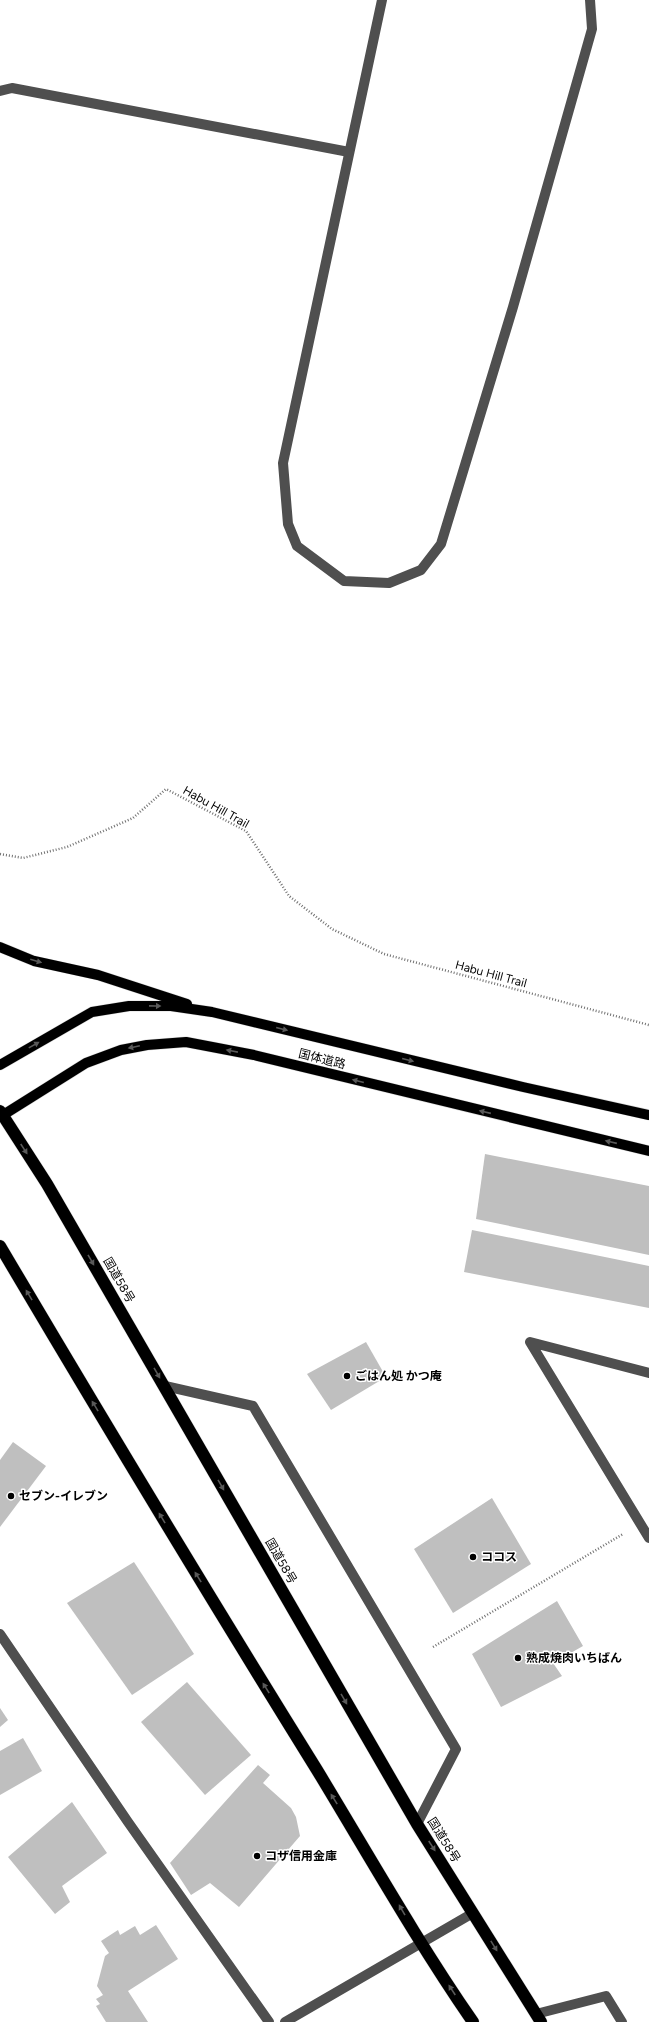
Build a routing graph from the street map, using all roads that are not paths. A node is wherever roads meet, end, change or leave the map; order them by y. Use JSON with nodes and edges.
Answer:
{"nodes":[{"id":1,"x":382,"y":0,"type":"edge"},
{"id":2,"x":590,"y":0,"type":"edge"},
{"id":3,"x":0,"y":91,"type":"edge"},
{"id":4,"x":349,"y":152,"type":"junction"},
{"id":5,"x":0,"y":947,"type":"edge"},
{"id":6,"x":212,"y":1012,"type":"junction"},
{"id":7,"x":0,"y":1065,"type":"edge"},
{"id":8,"x":1,"y":1115,"type":"edge"},
{"id":9,"x":649,"y":1115,"type":"edge"},
{"id":10,"x":649,"y":1151,"type":"edge"},
{"id":11,"x":0,"y":1246,"type":"edge"},
{"id":12,"x":649,"y":1373,"type":"edge"},
{"id":13,"x":165,"y":1386,"type":"junction"},
{"id":14,"x":649,"y":1538,"type":"edge"},
{"id":15,"x":0,"y":1634,"type":"edge"},
{"id":16,"x":417,"y":1824,"type":"junction"},
{"id":17,"x":473,"y":1912,"type":"junction"},
{"id":18,"x":421,"y":1943,"type":"junction"},
{"id":19,"x":538,"y":2018,"type":"edge"},
{"id":20,"x":269,"y":2022,"type":"edge"},
{"id":21,"x":285,"y":2022,"type":"edge"},
{"id":22,"x":473,"y":2022,"type":"edge"},
{"id":23,"x":622,"y":2022,"type":"edge"}],
"edges":[{"from":1,"to":4,"type":"street"},
{"from":2,"to":4,"type":"street"},
{"from":3,"to":4,"type":"street"},
{"from":5,"to":6,"type":"main road","one_way":true},
{"from":7,"to":6,"type":"main road","name":"国体道路","one_way":true},
{"from":6,"to":9,"type":"main road","name":"国体道路","one_way":true},
{"from":10,"to":8,"type":"main road","name":"国体道路","one_way":true},
{"from":8,"to":13,"type":"highway","name":"国道58号","one_way":true},
{"from":18,"to":11,"type":"highway","one_way":true},
{"from":12,"to":14,"type":"street"},
{"from":13,"to":16,"type":"highway","name":"国道58号","one_way":true},
{"from":13,"to":16,"type":"street"},
{"from":15,"to":20,"type":"street"},
{"from":16,"to":17,"type":"highway","name":"国道58号","one_way":true},
{"from":17,"to":18,"type":"street"},
{"from":17,"to":19,"type":"highway","name":"国道58号","one_way":true},
{"from":18,"to":21,"type":"street"},
{"from":22,"to":18,"type":"highway","one_way":true},
{"from":19,"to":23,"type":"street"}]}
